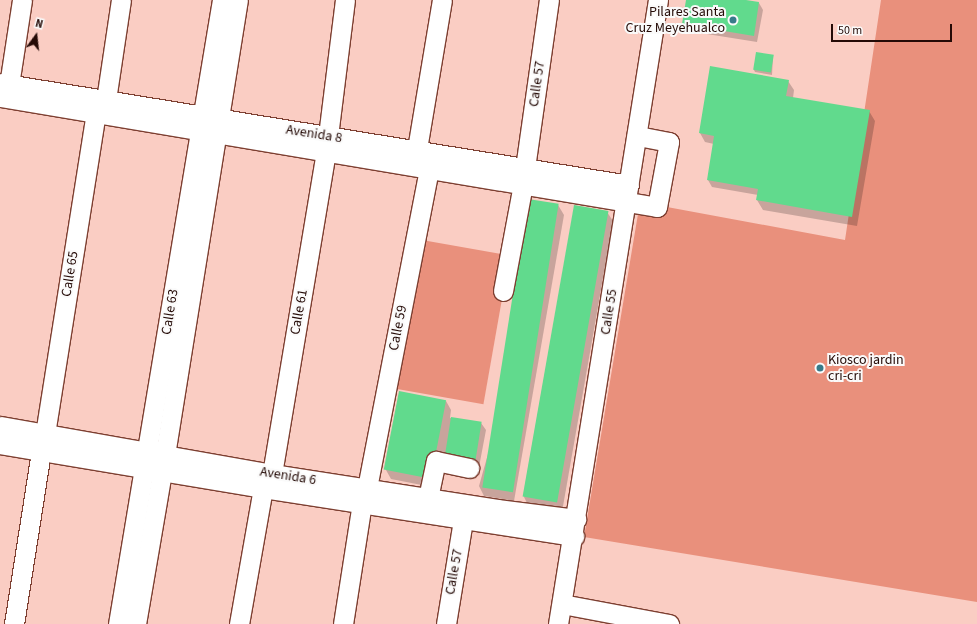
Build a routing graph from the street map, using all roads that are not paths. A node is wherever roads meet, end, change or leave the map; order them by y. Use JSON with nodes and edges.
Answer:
{"nodes":[{"id":1,"x":22,"y":0,"type":"edge"},
{"id":2,"x":121,"y":0,"type":"edge"},
{"id":3,"x":222,"y":0,"type":"edge"},
{"id":4,"x":238,"y":0,"type":"edge"},
{"id":5,"x":345,"y":0,"type":"edge"},
{"id":6,"x":442,"y":0,"type":"edge"},
{"id":7,"x":549,"y":0,"type":"edge"},
{"id":8,"x":658,"y":0,"type":"edge"},
{"id":9,"x":3,"y":89,"type":"edge"},
{"id":10,"x":101,"y":107,"type":"junction"},
{"id":11,"x":209,"y":124,"type":"junction"},
{"id":12,"x":637,"y":136,"type":"junction"},
{"id":13,"x":327,"y":143,"type":"junction"},
{"id":14,"x":417,"y":149,"type":"junction"},
{"id":15,"x":429,"y":168,"type":"junction"},
{"id":16,"x":524,"y":176,"type":"junction"},
{"id":17,"x":627,"y":193,"type":"junction"},
{"id":18,"x":503,"y":291,"type":"dead end"},
{"id":19,"x":0,"y":426,"type":"edge"},
{"id":20,"x":43,"y":443,"type":"junction"},
{"id":21,"x":0,"y":444,"type":"edge"},
{"id":22,"x":155,"y":462,"type":"junction"},
{"id":23,"x":469,"y":468,"type":"dead end"},
{"id":24,"x":267,"y":481,"type":"junction"},
{"id":25,"x":365,"y":496,"type":"junction"},
{"id":26,"x":428,"y":498,"type":"junction"},
{"id":27,"x":463,"y":520,"type":"junction"},
{"id":28,"x":575,"y":527,"type":"junction"},
{"id":29,"x":562,"y":604,"type":"junction"},
{"id":30,"x":14,"y":624,"type":"edge"},
{"id":31,"x":118,"y":624,"type":"edge"},
{"id":32,"x":136,"y":624,"type":"edge"},
{"id":33,"x":239,"y":624,"type":"edge"},
{"id":34,"x":343,"y":624,"type":"edge"},
{"id":35,"x":446,"y":624,"type":"edge"},
{"id":36,"x":558,"y":624,"type":"edge"},
{"id":37,"x":669,"y":624,"type":"edge"}],
"edges":[{"from":1,"to":9,"type":"street"},
{"from":2,"to":10,"type":"street","name":"Calle 65"},
{"from":3,"to":11,"type":"street","name":"Calle 63"},
{"from":4,"to":11,"type":"street","name":"Calle 63"},
{"from":5,"to":13,"type":"street","name":"Calle 61"},
{"from":6,"to":14,"type":"street"},
{"from":7,"to":16,"type":"street","name":"Calle 57"},
{"from":8,"to":12,"type":"street","name":"Calle 55"},
{"from":9,"to":10,"type":"street","name":"Avenida 8"},
{"from":10,"to":11,"type":"street","name":"Avenida 8"},
{"from":10,"to":20,"type":"street","name":"Calle 65"},
{"from":11,"to":13,"type":"street","name":"Avenida 8"},
{"from":11,"to":22,"type":"street","name":"Calle 63"},
{"from":12,"to":17,"type":"street","name":"Calle 55"},
{"from":12,"to":17,"type":"street","name":"Avenida 8"},
{"from":13,"to":14,"type":"street","name":"Avenida 8"},
{"from":13,"to":15,"type":"street","name":"Avenida 8"},
{"from":13,"to":24,"type":"street","name":"Calle 61"},
{"from":14,"to":16,"type":"street","name":"Avenida 8"},
{"from":15,"to":16,"type":"street","name":"Avenida 8"},
{"from":15,"to":25,"type":"street","name":"Calle 59"},
{"from":16,"to":17,"type":"street","name":"Avenida 8"},
{"from":16,"to":18,"type":"street","name":"Calle 57"},
{"from":17,"to":28,"type":"street","name":"Calle 55"},
{"from":19,"to":20,"type":"street","name":"Avenida 6"},
{"from":20,"to":21,"type":"street","name":"Avenida 6"},
{"from":20,"to":22,"type":"street","name":"Avenida 6"},
{"from":20,"to":30,"type":"street","name":"Calle 65"},
{"from":22,"to":24,"type":"street","name":"Avenida 6"},
{"from":22,"to":31,"type":"street","name":"Calle 63"},
{"from":22,"to":32,"type":"street","name":"Calle 63"},
{"from":23,"to":26,"type":"street"},
{"from":24,"to":25,"type":"street","name":"Avenida 6"},
{"from":24,"to":33,"type":"street","name":"Calle 61"},
{"from":25,"to":26,"type":"street","name":"Avenida 6"},
{"from":25,"to":27,"type":"street","name":"Avenida 6"},
{"from":25,"to":34,"type":"street","name":"Calle 59"},
{"from":26,"to":28,"type":"street","name":"Avenida 6"},
{"from":27,"to":28,"type":"street","name":"Avenida 6"},
{"from":27,"to":35,"type":"street","name":"Calle 57"},
{"from":28,"to":29,"type":"street","name":"Calle 55"},
{"from":29,"to":36,"type":"street","name":"Calle 55"},
{"from":29,"to":37,"type":"street"}]}
